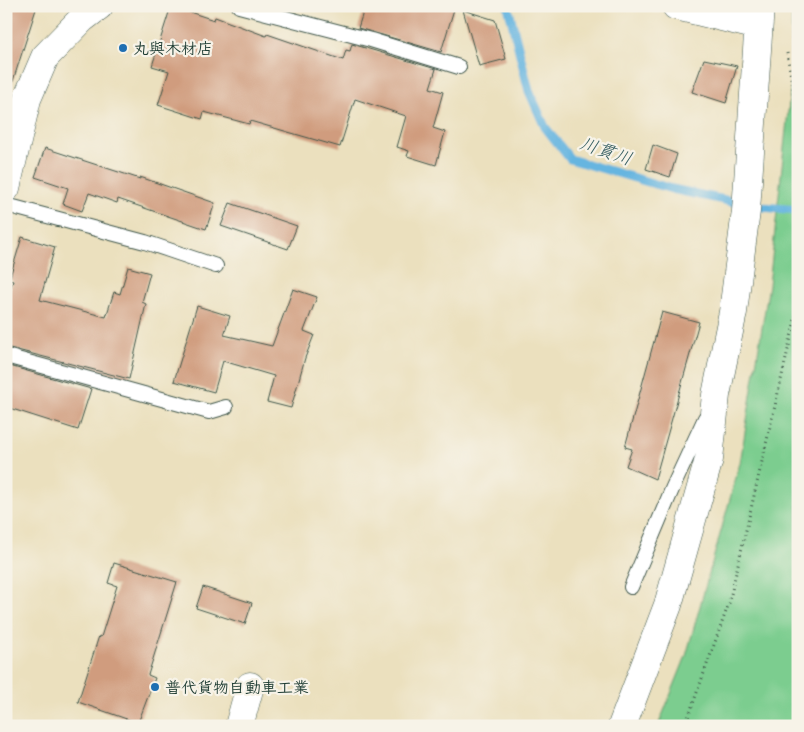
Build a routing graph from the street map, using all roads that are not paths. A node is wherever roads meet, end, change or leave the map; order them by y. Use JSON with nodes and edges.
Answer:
{"nodes":[{"id":1,"x":99,"y":6,"type":"edge"},
{"id":2,"x":239,"y":6,"type":"edge"},
{"id":3,"x":676,"y":6,"type":"edge"},
{"id":4,"x":759,"y":16,"type":"edge"},
{"id":5,"x":459,"y":67,"type":"dead end"},
{"id":6,"x":6,"y":188,"type":"edge"},
{"id":7,"x":6,"y":205,"type":"edge"},
{"id":8,"x":216,"y":266,"type":"dead end"},
{"id":9,"x":6,"y":356,"type":"edge"},
{"id":10,"x":716,"y":395,"type":"junction"},
{"id":11,"x":226,"y":407,"type":"dead end"},
{"id":12,"x":632,"y":587,"type":"dead end"},
{"id":13,"x":250,"y":686,"type":"dead end"},
{"id":14,"x":240,"y":726,"type":"edge"},
{"id":15,"x":622,"y":726,"type":"edge"}],
"edges":[{"from":1,"to":6,"type":"street"},
{"from":2,"to":5,"type":"lane"},
{"from":3,"to":4,"type":"street"},
{"from":4,"to":10,"type":"street"},
{"from":7,"to":8,"type":"lane"},
{"from":9,"to":11,"type":"lane"},
{"from":10,"to":12,"type":"lane"},
{"from":10,"to":15,"type":"street"},
{"from":13,"to":14,"type":"street"}]}
